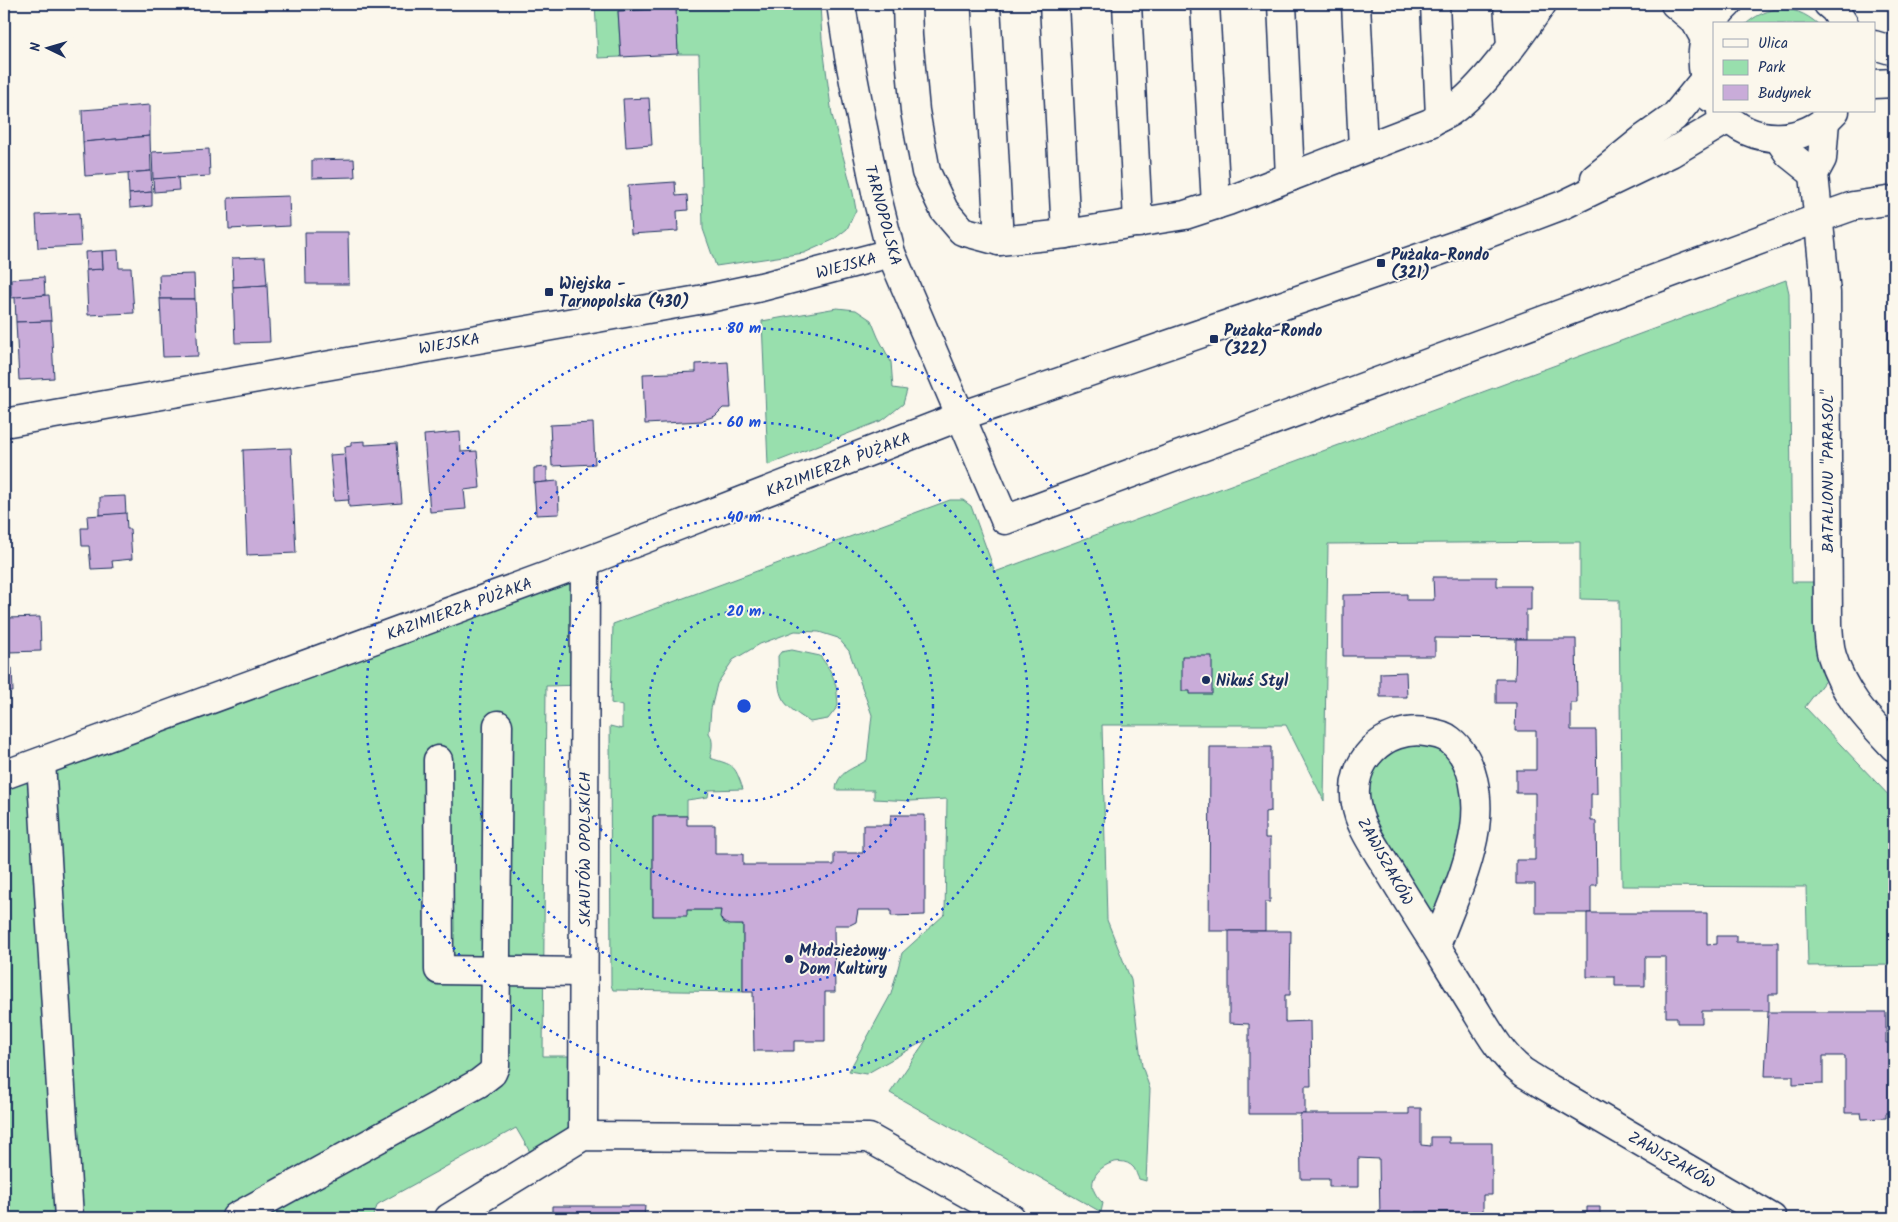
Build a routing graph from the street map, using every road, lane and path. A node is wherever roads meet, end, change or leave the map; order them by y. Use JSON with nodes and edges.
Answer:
{"nodes":[{"id":1,"x":841,"y":4,"type":"edge"},
{"id":2,"x":908,"y":4,"type":"edge"},
{"id":3,"x":986,"y":4,"type":"edge"},
{"id":4,"x":1054,"y":4,"type":"edge"},
{"id":5,"x":1127,"y":4,"type":"edge"},
{"id":6,"x":1205,"y":4,"type":"edge"},
{"id":7,"x":1282,"y":4,"type":"edge"},
{"id":8,"x":1356,"y":4,"type":"edge"},
{"id":9,"x":1435,"y":4,"type":"edge"},
{"id":10,"x":1508,"y":4,"type":"edge"},
{"id":11,"x":1542,"y":4,"type":"edge"},
{"id":12,"x":1558,"y":4,"type":"edge"},
{"id":13,"x":1675,"y":4,"type":"edge"},
{"id":14,"x":1728,"y":4,"type":"edge"},
{"id":15,"x":1828,"y":4,"type":"edge"},
{"id":16,"x":1843,"y":22,"type":"edge"},
{"id":17,"x":1517,"y":38,"type":"junction"},
{"id":18,"x":1705,"y":39,"type":"junction"},
{"id":19,"x":1876,"y":46,"type":"edge"},
{"id":20,"x":1894,"y":51,"type":"edge"},
{"id":21,"x":1894,"y":83,"type":"edge"},
{"id":22,"x":1876,"y":84,"type":"edge"},
{"id":23,"x":1713,"y":91,"type":"edge"},
{"id":24,"x":1713,"y":104,"type":"edge"},
{"id":25,"x":1713,"y":107,"type":"edge"},
{"id":26,"x":1727,"y":112,"type":"edge"},
{"id":27,"x":1830,"y":116,"type":"edge"},
{"id":28,"x":1440,"y":117,"type":"junction"},
{"id":29,"x":1778,"y":138,"type":"junction"},
{"id":30,"x":1363,"y":148,"type":"junction"},
{"id":31,"x":1814,"y":174,"type":"junction"},
{"id":32,"x":1290,"y":176,"type":"junction"},
{"id":33,"x":1894,"y":200,"type":"edge"},
{"id":34,"x":1216,"y":205,"type":"junction"},
{"id":35,"x":1563,"y":205,"type":"junction"},
{"id":36,"x":1820,"y":218,"type":"junction"},
{"id":37,"x":1138,"y":223,"type":"junction"},
{"id":38,"x":1066,"y":234,"type":"junction"},
{"id":39,"x":998,"y":241,"type":"junction"},
{"id":40,"x":891,"y":253,"type":"junction"},
{"id":41,"x":961,"y":416,"type":"junction"},
{"id":42,"x":4,"y":423,"type":"edge"},
{"id":43,"x":585,"y":562,"type":"junction"},
{"id":44,"x":498,"y":725,"type":"dead end"},
{"id":45,"x":1894,"y":747,"type":"edge"},
{"id":46,"x":438,"y":760,"type":"dead end"},
{"id":47,"x":41,"y":762,"type":"junction"},
{"id":48,"x":4,"y":775,"type":"edge"},
{"id":49,"x":1436,"y":946,"type":"junction"},
{"id":50,"x":495,"y":972,"type":"junction"},
{"id":51,"x":583,"y":972,"type":"junction"},
{"id":52,"x":583,"y":1136,"type":"junction"},
{"id":53,"x":236,"y":1216,"type":"dead end"},
{"id":54,"x":69,"y":1218,"type":"edge"},
{"id":55,"x":449,"y":1218,"type":"edge"},
{"id":56,"x":1011,"y":1218,"type":"edge"},
{"id":57,"x":1772,"y":1218,"type":"edge"}],
"edges":[{"from":1,"to":40,"type":"street","name":"TARNOPOLSKA"},
{"from":2,"to":39,"type":"street"},
{"from":3,"to":39,"type":"street"},
{"from":4,"to":38,"type":"street"},
{"from":5,"to":37,"type":"street"},
{"from":6,"to":34,"type":"street"},
{"from":7,"to":32,"type":"street"},
{"from":8,"to":30,"type":"street"},
{"from":9,"to":28,"type":"street"},
{"from":10,"to":17,"type":"street"},
{"from":11,"to":17,"type":"street"},
{"from":12,"to":17,"type":"street"},
{"from":13,"to":18,"type":"street"},
{"from":14,"to":18,"type":"street"},
{"from":15,"to":16,"type":"street"},
{"from":17,"to":28,"type":"street"},
{"from":18,"to":23,"type":"street"},
{"from":19,"to":20,"type":"street"},
{"from":21,"to":22,"type":"street"},
{"from":24,"to":35,"type":"street","name":"KAZIMIERZA PUŻAKA"},
{"from":25,"to":35,"type":"street","name":"KAZIMIERZA PUŻAKA"},
{"from":26,"to":29,"type":"street"},
{"from":27,"to":29,"type":"street"},
{"from":27,"to":31,"type":"street","name":"BATALIONU \"PARASOL\""},
{"from":28,"to":30,"type":"street"},
{"from":29,"to":31,"type":"street"},
{"from":30,"to":32,"type":"street"},
{"from":31,"to":36,"type":"street","name":"BATALIONU \"PARASOL\""},
{"from":32,"to":34,"type":"street"},
{"from":33,"to":36,"type":"street"},
{"from":34,"to":37,"type":"street"},
{"from":35,"to":41,"type":"street","name":"KAZIMIERZA PUŻAKA"},
{"from":36,"to":41,"type":"street","name":"TARNOPOLSKA"},
{"from":36,"to":45,"type":"street","name":"BATALIONU \"PARASOL\""},
{"from":37,"to":38,"type":"street"},
{"from":38,"to":39,"type":"street"},
{"from":40,"to":41,"type":"street","name":"TARNOPOLSKA"},
{"from":40,"to":42,"type":"street","name":"WIEJSKA"},
{"from":41,"to":43,"type":"street","name":"KAZIMIERZA PUŻAKA"},
{"from":43,"to":47,"type":"street","name":"KAZIMIERZA PUŻAKA"},
{"from":43,"to":51,"type":"street","name":"SKAUTÓW OPOLSKICH"},
{"from":44,"to":50,"type":"street"},
{"from":46,"to":50,"type":"street"},
{"from":47,"to":48,"type":"street","name":"KAZIMIERZA PUŻAKA"},
{"from":47,"to":54,"type":"street"},
{"from":49,"to":49,"type":"street","name":"ZAWISZAKÓW"},
{"from":49,"to":57,"type":"street","name":"ZAWISZAKÓW"},
{"from":50,"to":51,"type":"street"},
{"from":50,"to":53,"type":"street"},
{"from":51,"to":52,"type":"street","name":"SKAUTÓW OPOLSKICH"},
{"from":52,"to":55,"type":"street"},
{"from":52,"to":56,"type":"street"}]}
